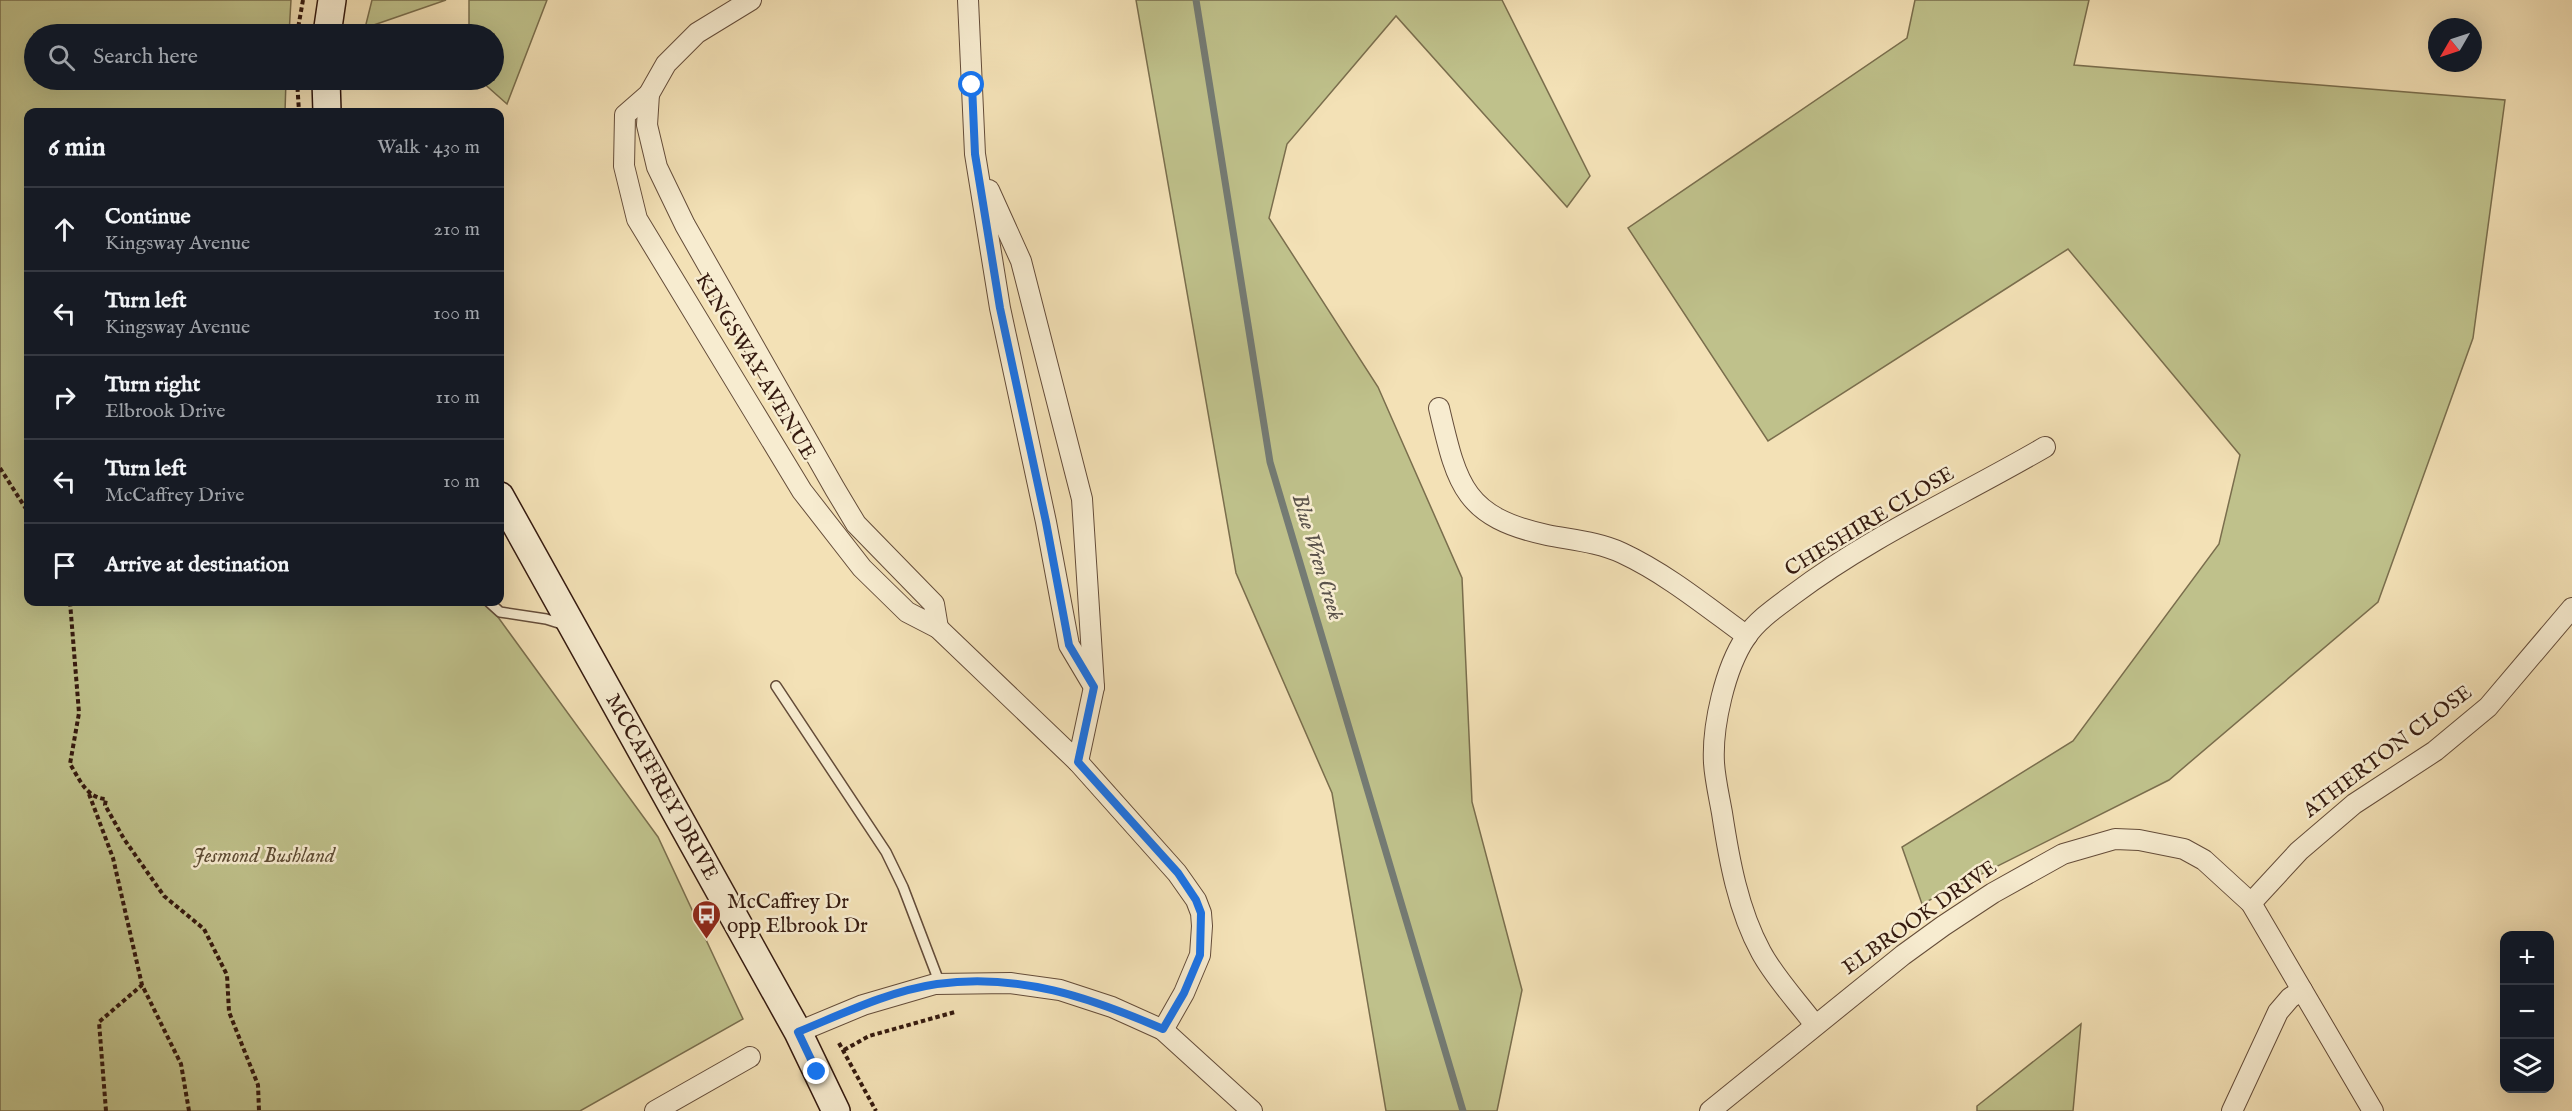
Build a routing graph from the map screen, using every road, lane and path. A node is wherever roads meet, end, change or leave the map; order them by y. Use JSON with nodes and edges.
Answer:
{"nodes":[{"id":1,"x":303,"y":0,"type":"edge"},
{"id":2,"x":332,"y":0,"type":"edge"},
{"id":3,"x":751,"y":0,"type":"edge"},
{"id":4,"x":968,"y":0,"type":"edge"},
{"id":5,"x":299,"y":24,"type":"edge"},
{"id":6,"x":328,"y":24,"type":"edge"},
{"id":7,"x":298,"y":90,"type":"edge"},
{"id":8,"x":326,"y":90,"type":"edge"},
{"id":9,"x":649,"y":94,"type":"junction"},
{"id":10,"x":299,"y":108,"type":"edge"},
{"id":11,"x":327,"y":108,"type":"edge"},
{"id":12,"x":975,"y":154,"type":"junction"},
{"id":13,"x":1440,"y":408,"type":"dead end"},
{"id":14,"x":2044,"y":447,"type":"dead end"},
{"id":15,"x":0,"y":468,"type":"edge"},
{"id":16,"x":504,"y":503,"type":"edge"},
{"id":17,"x":24,"y":506,"type":"edge"},
{"id":18,"x":70,"y":606,"type":"edge"},
{"id":19,"x":493,"y":606,"type":"edge"},
{"id":20,"x":2572,"y":608,"type":"edge"},
{"id":21,"x":573,"y":627,"type":"junction"},
{"id":22,"x":938,"y":628,"type":"junction"},
{"id":23,"x":1747,"y":636,"type":"junction"},
{"id":24,"x":776,"y":686,"type":"dead end"},
{"id":25,"x":1094,"y":687,"type":"junction"},
{"id":26,"x":1078,"y":762,"type":"junction"},
{"id":27,"x":88,"y":793,"type":"junction"},
{"id":28,"x":2251,"y":903,"type":"junction"},
{"id":29,"x":940,"y":984,"type":"junction"},
{"id":30,"x":142,"y":985,"type":"junction"},
{"id":31,"x":2302,"y":990,"type":"junction"},
{"id":32,"x":955,"y":1012,"type":"dead end"},
{"id":33,"x":1815,"y":1025,"type":"junction"},
{"id":34,"x":1163,"y":1029,"type":"junction"},
{"id":35,"x":798,"y":1032,"type":"junction"},
{"id":36,"x":839,"y":1042,"type":"dead end"},
{"id":37,"x":844,"y":1050,"type":"junction"},
{"id":38,"x":750,"y":1057,"type":"dead end"},
{"id":39,"x":106,"y":1111,"type":"edge"},
{"id":40,"x":189,"y":1111,"type":"edge"},
{"id":41,"x":259,"y":1111,"type":"edge"},
{"id":42,"x":655,"y":1111,"type":"edge"},
{"id":43,"x":836,"y":1111,"type":"edge"},
{"id":44,"x":876,"y":1111,"type":"edge"},
{"id":45,"x":1252,"y":1111,"type":"edge"},
{"id":46,"x":1711,"y":1111,"type":"edge"},
{"id":47,"x":2232,"y":1111,"type":"edge"},
{"id":48,"x":2373,"y":1111,"type":"edge"}],
"edges":[{"from":1,"to":5,"type":"path"},
{"from":2,"to":6,"type":"main road"},
{"from":3,"to":9,"type":"street","name":"KINGSWAY AVENUE"},
{"from":4,"to":12,"type":"street"},
{"from":7,"to":10,"type":"path"},
{"from":8,"to":11,"type":"main road"},
{"from":9,"to":22,"type":"street","name":"KINGSWAY AVENUE"},
{"from":9,"to":22,"type":"street","name":"KINGSWAY AVENUE"},
{"from":12,"to":25,"type":"street"},
{"from":12,"to":25,"type":"street"},
{"from":13,"to":23,"type":"street"},
{"from":14,"to":23,"type":"street","name":"CHESHIRE CLOSE"},
{"from":15,"to":17,"type":"path"},
{"from":16,"to":21,"type":"main road","name":"MCCAFFREY DRIVE"},
{"from":18,"to":27,"type":"path"},
{"from":19,"to":21,"type":"lane"},
{"from":20,"to":28,"type":"street","name":"ATHERTON CLOSE"},
{"from":21,"to":35,"type":"main road","name":"MCCAFFREY DRIVE"},
{"from":22,"to":26,"type":"street","name":"KINGSWAY AVENUE"},
{"from":23,"to":33,"type":"street","name":"CHESHIRE CLOSE"},
{"from":24,"to":29,"type":"lane"},
{"from":25,"to":26,"type":"street"},
{"from":26,"to":34,"type":"street","name":"KINGSWAY AVENUE"},
{"from":27,"to":30,"type":"path"},
{"from":27,"to":41,"type":"path"},
{"from":28,"to":31,"type":"street","name":"ELBROOK DRIVE"},
{"from":28,"to":33,"type":"street","name":"ELBROOK DRIVE"},
{"from":29,"to":34,"type":"street"},
{"from":29,"to":35,"type":"street"},
{"from":30,"to":39,"type":"path"},
{"from":30,"to":40,"type":"path"},
{"from":31,"to":47,"type":"street"},
{"from":31,"to":48,"type":"street","name":"ELBROOK DRIVE"},
{"from":32,"to":37,"type":"path"},
{"from":33,"to":46,"type":"street","name":"ELBROOK DRIVE"},
{"from":34,"to":45,"type":"street"},
{"from":35,"to":43,"type":"main road","name":"MCCAFFREY DRIVE"},
{"from":36,"to":37,"type":"path"},
{"from":37,"to":44,"type":"path"},
{"from":38,"to":42,"type":"street"}]}
